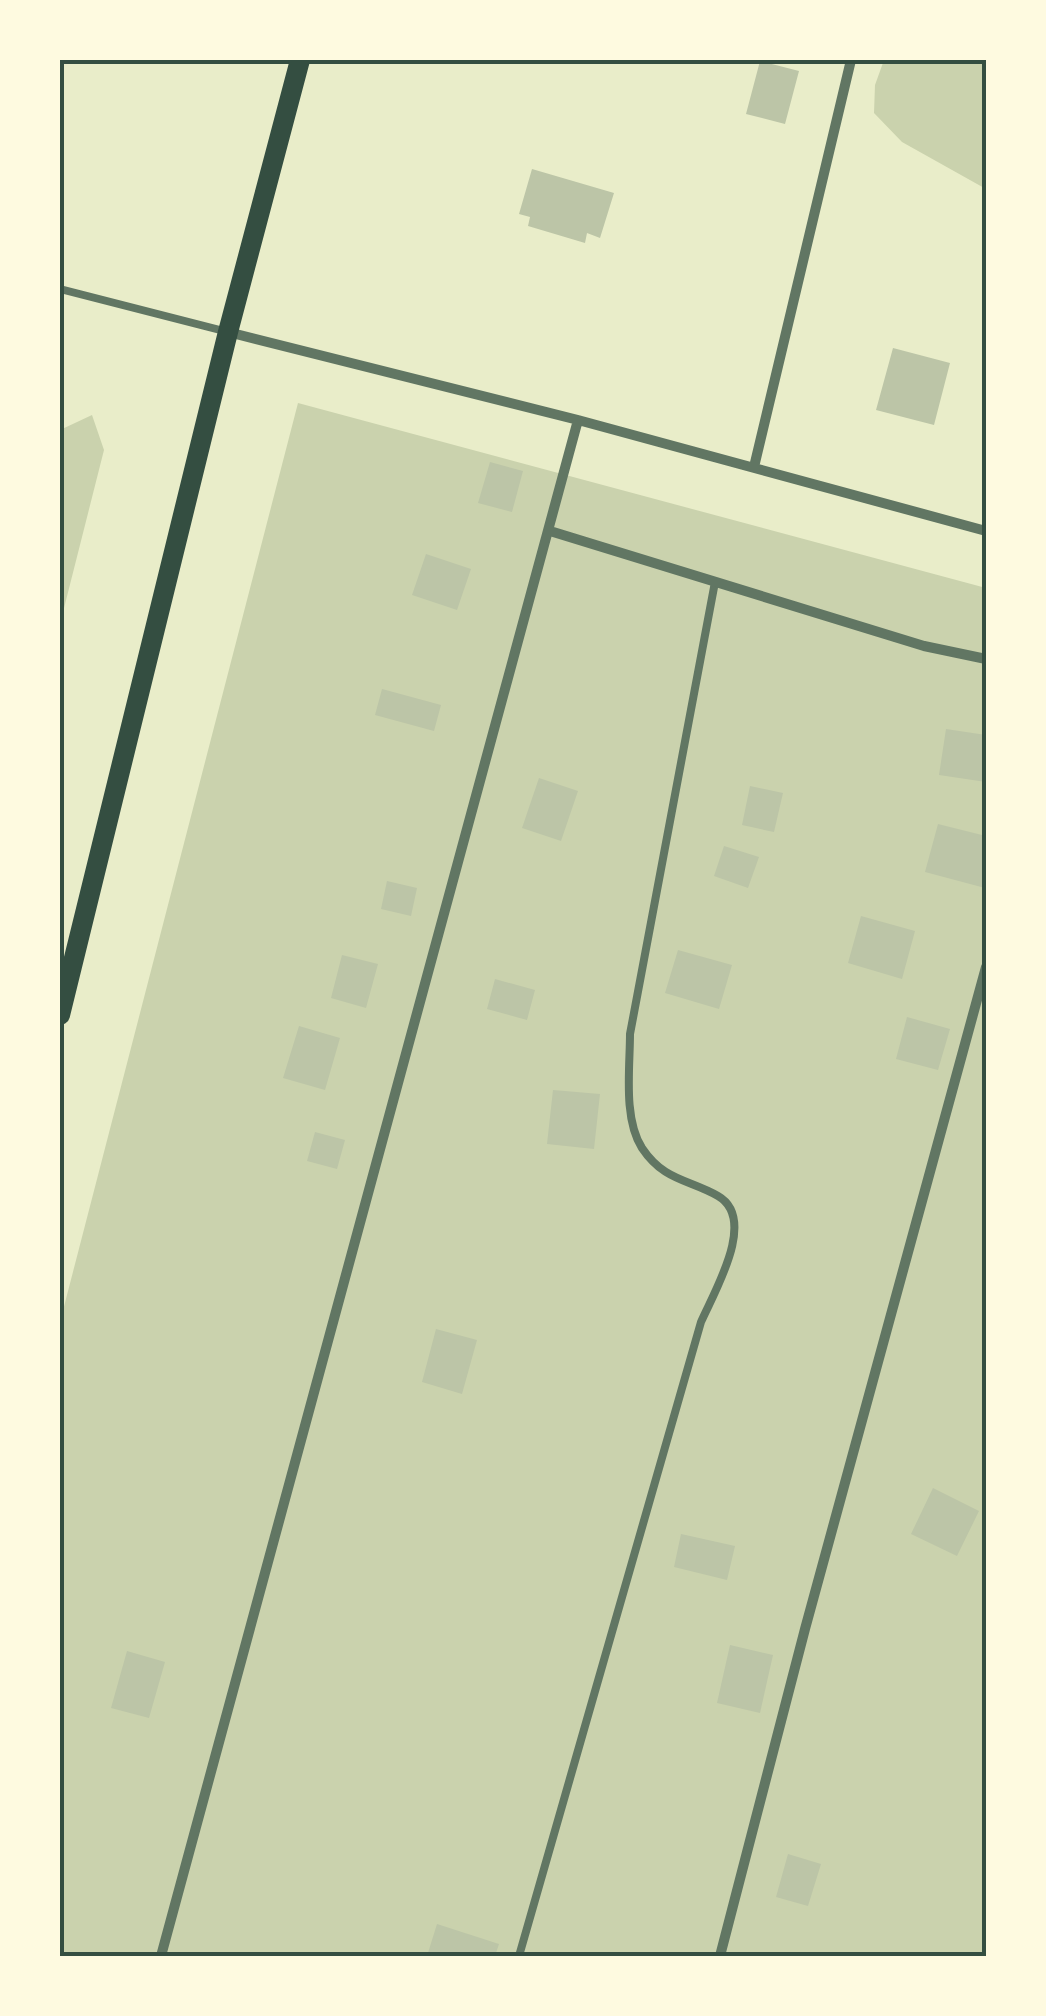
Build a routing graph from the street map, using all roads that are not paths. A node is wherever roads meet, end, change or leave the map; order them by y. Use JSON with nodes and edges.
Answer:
{"nodes":[{"id":1,"x":300,"y":60,"type":"edge"},
{"id":2,"x":851,"y":60,"type":"edge"},
{"id":3,"x":60,"y":290,"type":"edge"},
{"id":4,"x":228,"y":332,"type":"junction"},
{"id":5,"x":578,"y":420,"type":"junction"},
{"id":6,"x":754,"y":467,"type":"junction"},
{"id":7,"x":986,"y":530,"type":"edge"},
{"id":8,"x":550,"y":531,"type":"junction"},
{"id":9,"x":716,"y":582,"type":"junction"},
{"id":10,"x":986,"y":659,"type":"edge"},
{"id":11,"x":986,"y":966,"type":"edge"},
{"id":12,"x":60,"y":1015,"type":"edge"},
{"id":13,"x":160,"y":1956,"type":"edge"},
{"id":14,"x":519,"y":1956,"type":"edge"},
{"id":15,"x":720,"y":1956,"type":"edge"}],
"edges":[{"from":1,"to":4,"type":"main road"},
{"from":2,"to":6,"type":"street"},
{"from":3,"to":4,"type":"lane"},
{"from":4,"to":5,"type":"street"},
{"from":4,"to":12,"type":"main road"},
{"from":5,"to":6,"type":"street"},
{"from":5,"to":8,"type":"street"},
{"from":6,"to":7,"type":"street"},
{"from":8,"to":9,"type":"street"},
{"from":8,"to":13,"type":"street"},
{"from":9,"to":10,"type":"street"},
{"from":9,"to":14,"type":"lane"},
{"from":11,"to":15,"type":"street"}]}
